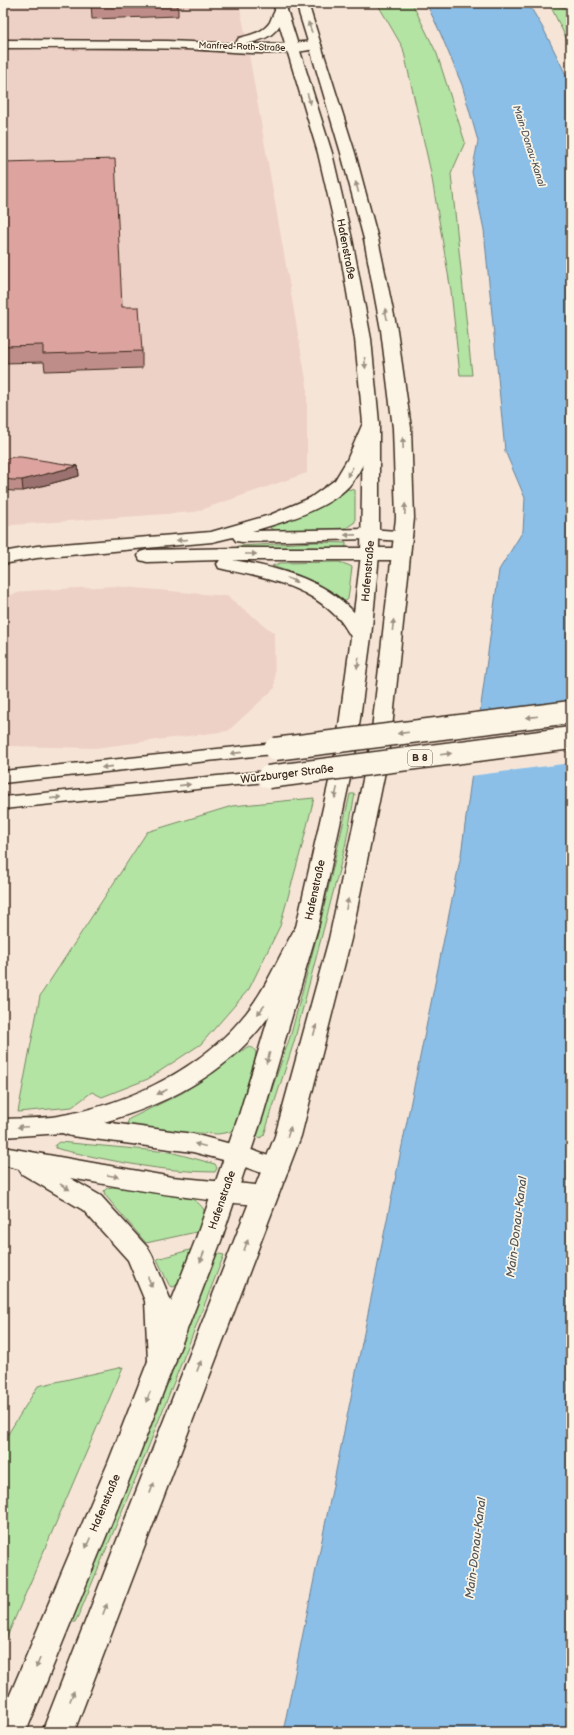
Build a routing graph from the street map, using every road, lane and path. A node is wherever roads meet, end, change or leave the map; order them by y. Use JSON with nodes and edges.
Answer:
{"nodes":[{"id":1,"x":280,"y":6,"type":"edge"},
{"id":2,"x":303,"y":6,"type":"edge"},
{"id":3,"x":243,"y":41,"type":"junction"},
{"id":4,"x":3,"y":44,"type":"edge"},
{"id":5,"x":167,"y":45,"type":"junction"},
{"id":6,"x":291,"y":45,"type":"junction"},
{"id":7,"x":316,"y":45,"type":"junction"},
{"id":8,"x":371,"y":423,"type":"junction"},
{"id":9,"x":370,"y":534,"type":"junction"},
{"id":10,"x":212,"y":537,"type":"junction"},
{"id":11,"x":402,"y":545,"type":"junction"},
{"id":12,"x":370,"y":554,"type":"junction"},
{"id":13,"x":172,"y":556,"type":"junction"},
{"id":14,"x":3,"y":558,"type":"edge"},
{"id":15,"x":3,"y":569,"type":"edge"},
{"id":16,"x":362,"y":637,"type":"junction"},
{"id":17,"x":571,"y":712,"type":"edge"},
{"id":18,"x":571,"y":738,"type":"edge"},
{"id":19,"x":3,"y":761,"type":"edge"},
{"id":20,"x":78,"y":770,"type":"junction"},
{"id":21,"x":3,"y":777,"type":"edge"},
{"id":22,"x":30,"y":800,"type":"junction"},
{"id":23,"x":3,"y":803,"type":"edge"},
{"id":24,"x":3,"y":809,"type":"edge"},
{"id":25,"x":307,"y":927,"type":"junction"},
{"id":26,"x":58,"y":1125,"type":"junction"},
{"id":27,"x":3,"y":1128,"type":"edge"},
{"id":28,"x":238,"y":1154,"type":"junction"},
{"id":29,"x":11,"y":1158,"type":"edge"},
{"id":30,"x":276,"y":1169,"type":"junction"},
{"id":31,"x":224,"y":1193,"type":"junction"},
{"id":32,"x":265,"y":1195,"type":"junction"},
{"id":33,"x":162,"y":1361,"type":"junction"},
{"id":34,"x":10,"y":1732,"type":"edge"},
{"id":35,"x":58,"y":1732,"type":"edge"}],
"edges":[{"from":1,"to":3,"type":"main road","name":"Manfred-Roth-Straße"},
{"from":1,"to":6,"type":"main road","name":"Hafenstraße"},
{"from":7,"to":2,"type":"main road","one_way":true},
{"from":3,"to":5,"type":"main road","name":"Manfred-Roth-Straße"},
{"from":3,"to":6,"type":"main road","name":"Manfred-Roth-Straße"},
{"from":4,"to":5,"type":"main road","name":"Manfred-Roth-Straße"},
{"from":5,"to":6,"type":"main road","name":"Manfred-Roth-Straße"},
{"from":6,"to":7,"type":"main road","name":"Manfred-Roth-Straße"},
{"from":6,"to":8,"type":"main road","name":"Hafenstraße","one_way":true},
{"from":11,"to":7,"type":"main road","one_way":true},
{"from":8,"to":9,"type":"main road","name":"Hafenstraße"},
{"from":8,"to":10,"type":"main road","one_way":true},
{"from":9,"to":10,"type":"main road","one_way":true},
{"from":9,"to":11,"type":"main road"},
{"from":9,"to":12,"type":"main road","name":"Hafenstraße"},
{"from":10,"to":14,"type":"main road","one_way":true},
{"from":11,"to":12,"type":"main road"},
{"from":30,"to":11,"type":"main road","one_way":true},
{"from":13,"to":12,"type":"main road","one_way":true},
{"from":12,"to":16,"type":"main road","name":"Hafenstraße"},
{"from":13,"to":15,"type":"main road"},
{"from":13,"to":16,"type":"main road","one_way":true},
{"from":16,"to":25,"type":"main road","name":"Hafenstraße","one_way":true},
{"from":17,"to":20,"type":"main road","one_way":true,"bridge":true},
{"from":22,"to":18,"type":"main road","name":"Würzburger Straße","number":"B 8","one_way":true,"bridge":true},
{"from":19,"to":20,"type":"main road"},
{"from":20,"to":21,"type":"main road"},
{"from":22,"to":23,"type":"main road","name":"Würzburger Straße","number":"B 8"},
{"from":22,"to":24,"type":"main road"},
{"from":25,"to":26,"type":"main road","one_way":true},
{"from":25,"to":28,"type":"main road","name":"Hafenstraße","one_way":true},
{"from":26,"to":27,"type":"main road","one_way":true},
{"from":28,"to":26,"type":"main road","one_way":true},
{"from":28,"to":30,"type":"main road"},
{"from":28,"to":31,"type":"main road","name":"Hafenstraße"},
{"from":29,"to":31,"type":"main road","one_way":true},
{"from":29,"to":33,"type":"main road","one_way":true},
{"from":30,"to":32,"type":"main road"},
{"from":31,"to":32,"type":"main road"},
{"from":31,"to":33,"type":"main road","name":"Hafenstraße","one_way":true},
{"from":35,"to":32,"type":"main road","one_way":true},
{"from":33,"to":34,"type":"main road","name":"Hafenstraße","one_way":true}]}
